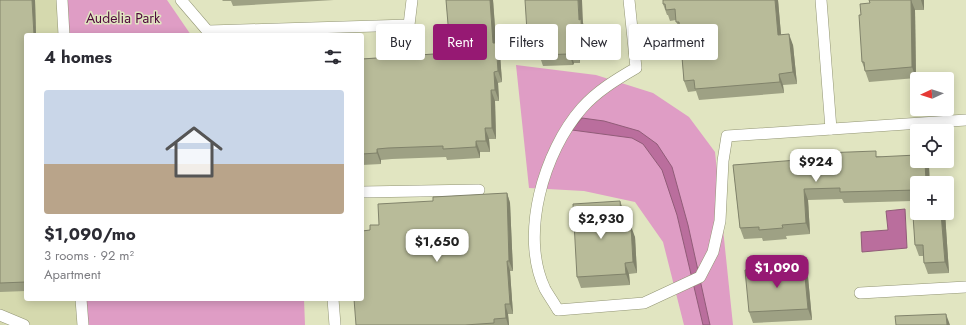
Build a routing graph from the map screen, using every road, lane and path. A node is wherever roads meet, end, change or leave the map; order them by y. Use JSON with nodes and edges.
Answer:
{"nodes":[{"id":1,"x":62,"y":0,"type":"edge"},
{"id":2,"x":181,"y":0,"type":"edge"},
{"id":3,"x":412,"y":0,"type":"edge"},
{"id":4,"x":629,"y":0,"type":"edge"},
{"id":5,"x":821,"y":0,"type":"edge"},
{"id":6,"x":64,"y":33,"type":"edge"},
{"id":7,"x":210,"y":33,"type":"edge"},
{"id":8,"x":966,"y":120,"type":"edge"},
{"id":9,"x":831,"y":129,"type":"junction"},
{"id":10,"x":478,"y":190,"type":"dead end"},
{"id":11,"x":364,"y":192,"type":"edge"},
{"id":12,"x":966,"y":287,"type":"edge"},
{"id":13,"x":860,"y":293,"type":"dead end"},
{"id":14,"x":81,"y":301,"type":"edge"},
{"id":15,"x":333,"y":301,"type":"edge"},
{"id":16,"x":0,"y":315,"type":"edge"},
{"id":17,"x":24,"y":325,"type":"edge"},
{"id":18,"x":83,"y":325,"type":"edge"},
{"id":19,"x":335,"y":325,"type":"edge"}],
"edges":[{"from":1,"to":6,"type":"lane"},
{"from":2,"to":7,"type":"lane"},
{"from":3,"to":7,"type":"lane"},
{"from":4,"to":9,"type":"lane"},
{"from":5,"to":9,"type":"lane"},
{"from":8,"to":9,"type":"lane"},
{"from":10,"to":11,"type":"lane"},
{"from":12,"to":13,"type":"lane"},
{"from":14,"to":18,"type":"lane"},
{"from":15,"to":19,"type":"lane"},
{"from":16,"to":17,"type":"lane"}]}
